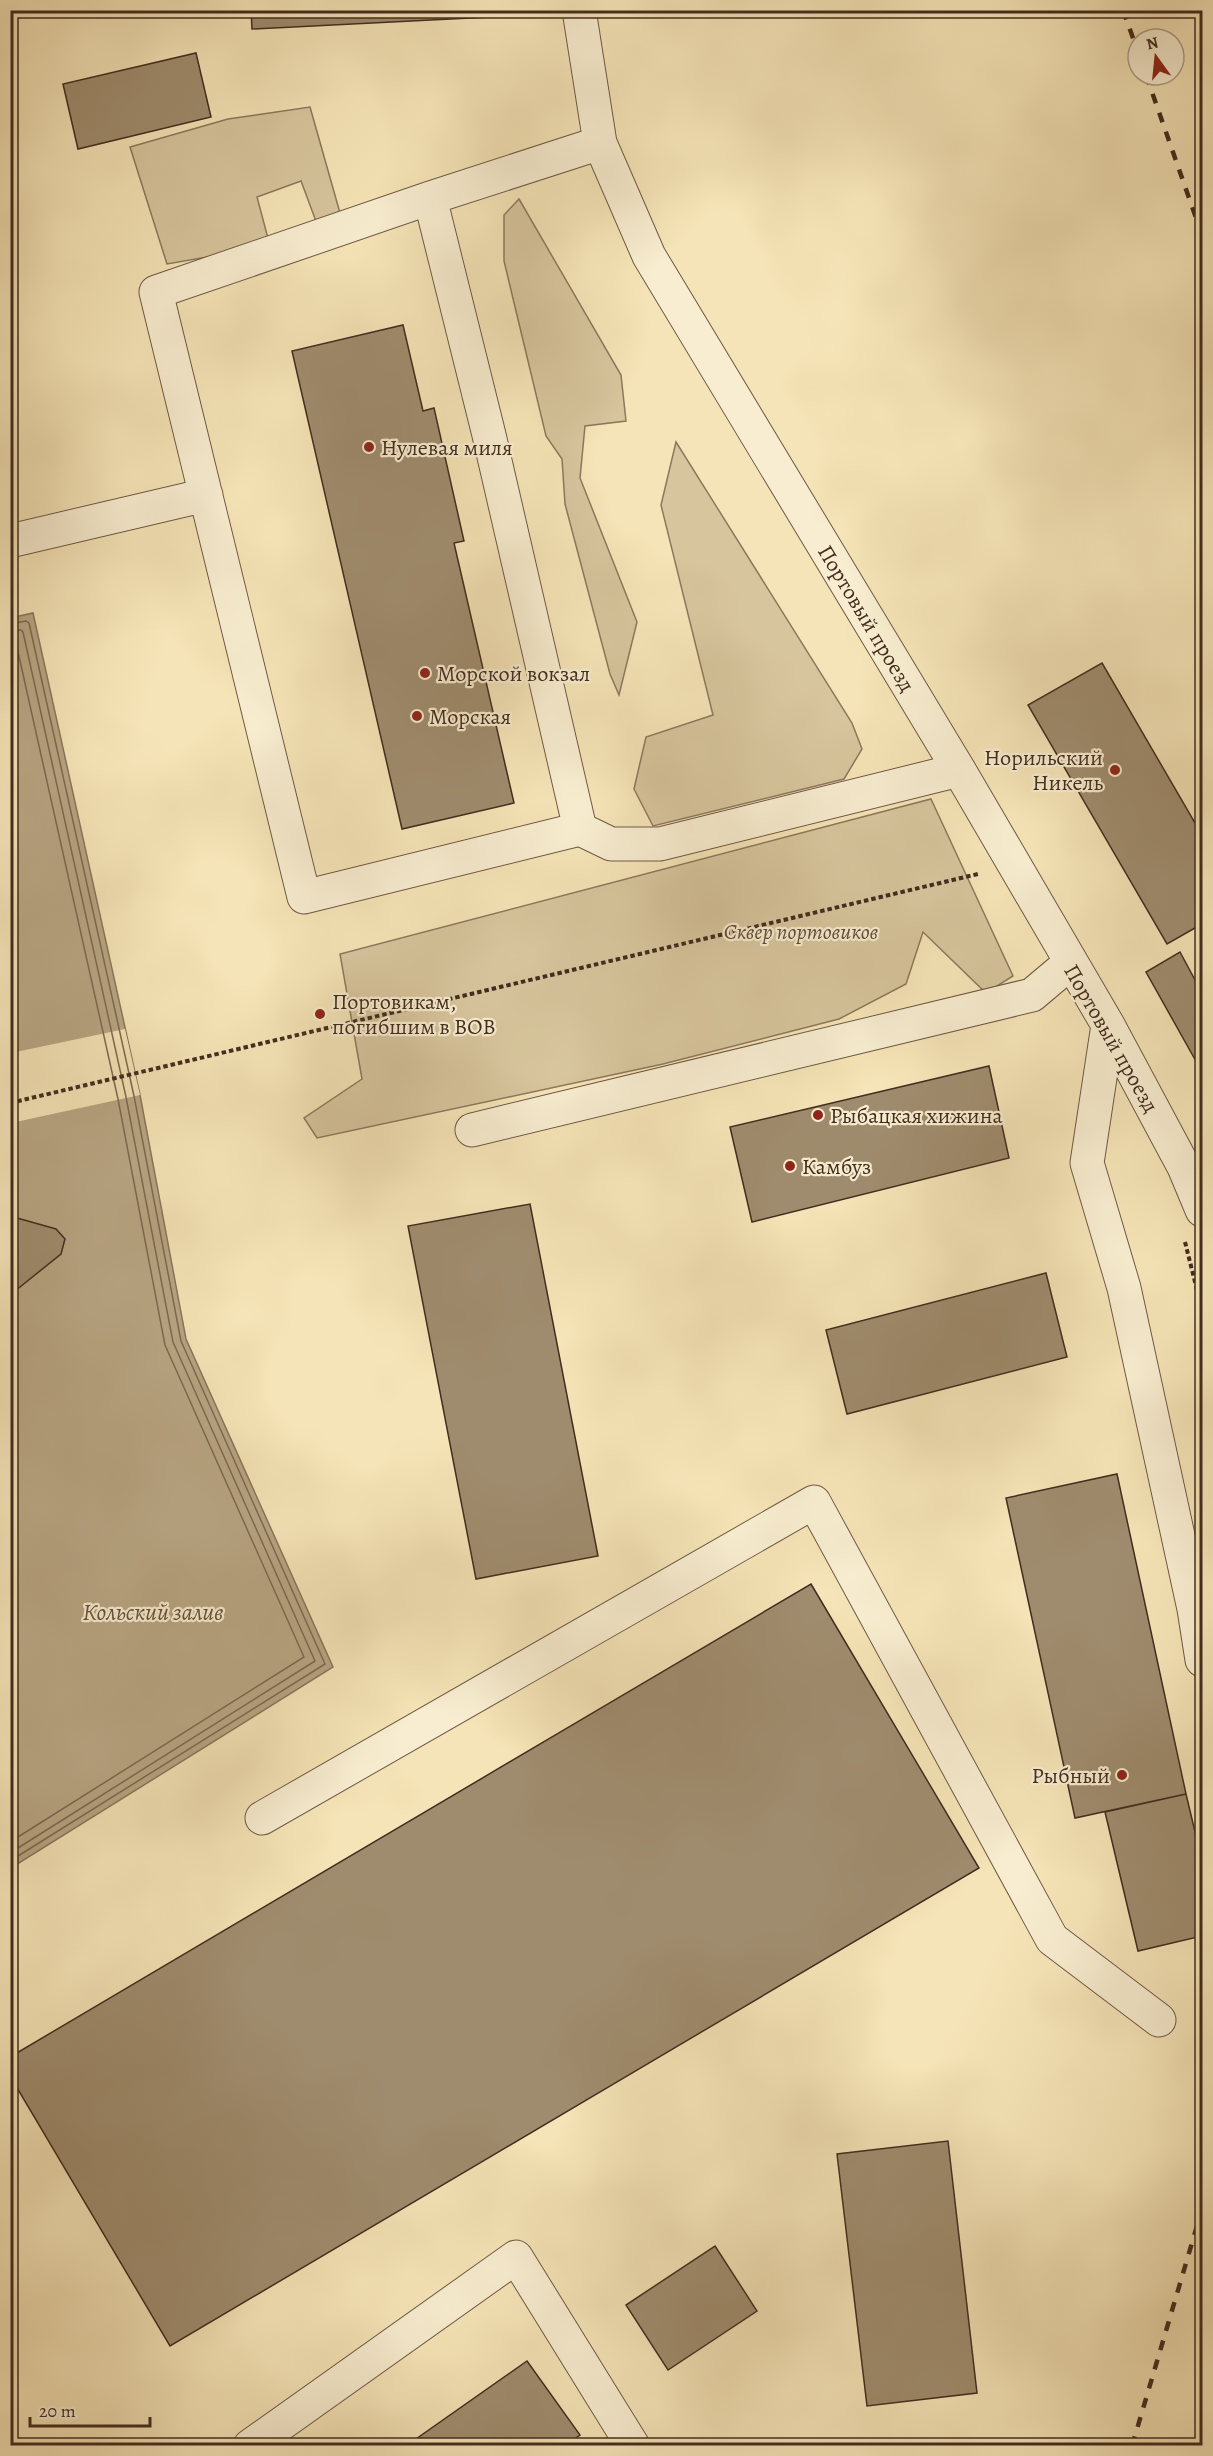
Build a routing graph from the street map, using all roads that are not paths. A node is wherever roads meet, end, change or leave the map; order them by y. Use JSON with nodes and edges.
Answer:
{"nodes":[{"id":1,"x":579,"y":10,"type":"edge"},
{"id":2,"x":600,"y":143,"type":"junction"},
{"id":3,"x":430,"y":198,"type":"junction"},
{"id":4,"x":206,"y":495,"type":"junction"},
{"id":5,"x":10,"y":541,"type":"edge"},
{"id":6,"x":959,"y":770,"type":"junction"},
{"id":7,"x":580,"y":829,"type":"junction"},
{"id":8,"x":1070,"y":963,"type":"junction"},
{"id":9,"x":1108,"y":1024,"type":"junction"},
{"id":10,"x":472,"y":1130,"type":"dead end"},
{"id":11,"x":1203,"y":1210,"type":"edge"},
{"id":12,"x":1203,"y":1660,"type":"edge"},
{"id":13,"x":262,"y":1818,"type":"dead end"},
{"id":14,"x":1160,"y":2020,"type":"dead end"},
{"id":15,"x":250,"y":2445,"type":"edge"},
{"id":16,"x":633,"y":2445,"type":"edge"}],
"edges":[{"from":1,"to":2,"type":"street","name":"Портовый проезд"},
{"from":2,"to":3,"type":"street"},
{"from":2,"to":6,"type":"street","name":"Портовый проезд"},
{"from":3,"to":4,"type":"street"},
{"from":3,"to":7,"type":"street"},
{"from":4,"to":5,"type":"street"},
{"from":4,"to":7,"type":"street"},
{"from":6,"to":7,"type":"street"},
{"from":6,"to":8,"type":"street","name":"Портовый проезд"},
{"from":8,"to":9,"type":"street","name":"Портовый проезд"},
{"from":8,"to":10,"type":"street"},
{"from":9,"to":11,"type":"street","name":"Портовый проезд"},
{"from":9,"to":12,"type":"street"},
{"from":13,"to":14,"type":"street"},
{"from":15,"to":16,"type":"street"}]}
